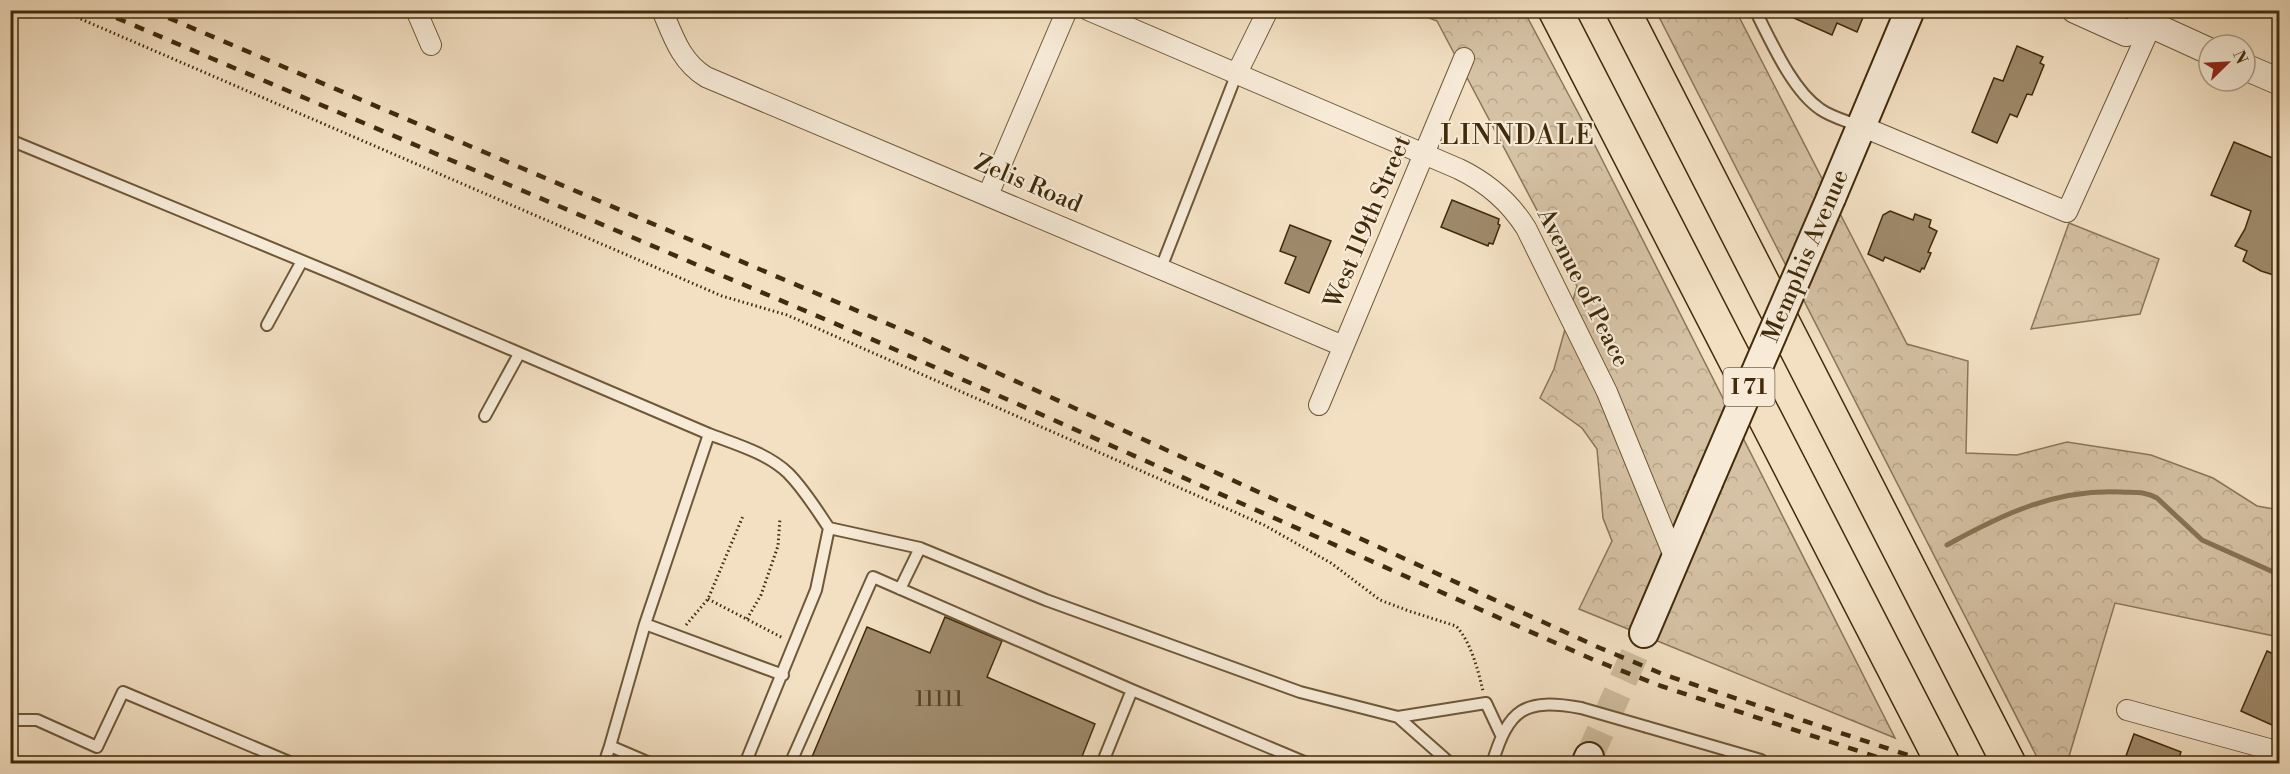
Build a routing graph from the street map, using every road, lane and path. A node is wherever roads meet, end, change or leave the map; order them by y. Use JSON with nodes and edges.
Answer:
{"nodes":[{"id":1,"x":60,"y":10,"type":"edge"},
{"id":2,"x":416,"y":10,"type":"edge"},
{"id":3,"x":662,"y":10,"type":"edge"},
{"id":4,"x":1067,"y":10,"type":"edge"},
{"id":5,"x":1088,"y":10,"type":"edge"},
{"id":6,"x":1268,"y":10,"type":"edge"},
{"id":7,"x":1555,"y":10,"type":"edge"},
{"id":8,"x":1623,"y":10,"type":"edge"},
{"id":9,"x":1755,"y":10,"type":"edge"},
{"id":10,"x":1910,"y":10,"type":"edge"},
{"id":11,"x":2074,"y":10,"type":"edge"},
{"id":12,"x":2149,"y":15,"type":"edge"},
{"id":13,"x":2197,"y":44,"type":"edge"},
{"id":14,"x":431,"y":45,"type":"dead end"},
{"id":15,"x":1464,"y":58,"type":"dead end"},
{"id":16,"x":2257,"y":72,"type":"edge"},
{"id":17,"x":1237,"y":73,"type":"junction"},
{"id":18,"x":2280,"y":82,"type":"edge"},
{"id":19,"x":1861,"y":126,"type":"junction"},
{"id":20,"x":10,"y":140,"type":"edge"},
{"id":21,"x":1425,"y":154,"type":"junction"},
{"id":22,"x":988,"y":195,"type":"junction"},
{"id":23,"x":302,"y":261,"type":"junction"},
{"id":24,"x":1161,"y":268,"type":"junction"},
{"id":25,"x":267,"y":325,"type":"dead end"},
{"id":26,"x":1343,"y":346,"type":"junction"},
{"id":27,"x":519,"y":354,"type":"junction"},
{"id":28,"x":1319,"y":405,"type":"dead end"},
{"id":29,"x":485,"y":416,"type":"dead end"},
{"id":30,"x":709,"y":434,"type":"junction"},
{"id":31,"x":743,"y":516,"type":"dead end"},
{"id":32,"x":780,"y":518,"type":"dead end"},
{"id":33,"x":829,"y":528,"type":"junction"},
{"id":34,"x":920,"y":548,"type":"junction"},
{"id":35,"x":1676,"y":561,"type":"junction"},
{"id":36,"x":900,"y":589,"type":"junction"},
{"id":37,"x":708,"y":599,"type":"junction"},
{"id":38,"x":747,"y":620,"type":"junction"},
{"id":39,"x":645,"y":624,"type":"junction"},
{"id":40,"x":1644,"y":633,"type":"tunnel mouth"},
{"id":41,"x":677,"y":636,"type":"junction"},
{"id":42,"x":795,"y":644,"type":"junction"},
{"id":43,"x":783,"y":675,"type":"junction"},
{"id":44,"x":1132,"y":690,"type":"junction"},
{"id":45,"x":1486,"y":703,"type":"junction"},
{"id":46,"x":2127,"y":710,"type":"dead end"},
{"id":47,"x":1398,"y":717,"type":"junction"},
{"id":48,"x":10,"y":720,"type":"edge"},
{"id":49,"x":1501,"y":735,"type":"junction"},
{"id":50,"x":610,"y":746,"type":"junction"},
{"id":51,"x":2280,"y":753,"type":"edge"},
{"id":52,"x":294,"y":764,"type":"edge"},
{"id":53,"x":604,"y":764,"type":"edge"},
{"id":54,"x":652,"y":764,"type":"edge"},
{"id":55,"x":745,"y":764,"type":"edge"},
{"id":56,"x":790,"y":764,"type":"edge"},
{"id":57,"x":1101,"y":764,"type":"edge"},
{"id":58,"x":1309,"y":764,"type":"edge"},
{"id":59,"x":1451,"y":764,"type":"edge"},
{"id":60,"x":1492,"y":764,"type":"edge"},
{"id":61,"x":1765,"y":764,"type":"edge"},
{"id":62,"x":1943,"y":764,"type":"edge"},
{"id":63,"x":2009,"y":764,"type":"edge"}],
"edges":[{"from":1,"to":45,"type":"path"},
{"from":2,"to":14,"type":"street"},
{"from":3,"to":22,"type":"street","name":"Zelis Road"},
{"from":4,"to":22,"type":"street"},
{"from":5,"to":17,"type":"street","name":"Avenue of Peace"},
{"from":6,"to":17,"type":"street"},
{"from":7,"to":62,"type":"highway","number":"I 71"},
{"from":8,"to":63,"type":"highway","number":"I 71"},
{"from":9,"to":19,"type":"lane"},
{"from":10,"to":19,"type":"main road","name":"Memphis Avenue"},
{"from":11,"to":12,"type":"street"},
{"from":12,"to":13,"type":"street"},
{"from":12,"to":19,"type":"street"},
{"from":15,"to":21,"type":"street","name":"West 119th Street"},
{"from":16,"to":18,"type":"street"},
{"from":17,"to":21,"type":"street","name":"Avenue of Peace"},
{"from":17,"to":24,"type":"lane"},
{"from":19,"to":35,"type":"main road","name":"Memphis Avenue","bridge":true},
{"from":20,"to":23,"type":"lane"},
{"from":21,"to":26,"type":"street","name":"West 119th Street"},
{"from":21,"to":35,"type":"street","name":"Avenue of Peace"},
{"from":22,"to":24,"type":"street","name":"Zelis Road"},
{"from":23,"to":25,"type":"lane"},
{"from":23,"to":27,"type":"lane"},
{"from":24,"to":26,"type":"street","name":"Zelis Road"},
{"from":26,"to":28,"type":"street","name":"West 119th Street"},
{"from":27,"to":29,"type":"lane"},
{"from":27,"to":30,"type":"lane"},
{"from":30,"to":33,"type":"lane"},
{"from":30,"to":39,"type":"lane"},
{"from":31,"to":37,"type":"path"},
{"from":32,"to":38,"type":"path"},
{"from":33,"to":34,"type":"lane"},
{"from":33,"to":42,"type":"lane"},
{"from":34,"to":36,"type":"lane"},
{"from":34,"to":47,"type":"lane"},
{"from":35,"to":40,"type":"main road","name":"Memphis Avenue"},
{"from":36,"to":44,"type":"lane"},
{"from":36,"to":56,"type":"lane"},
{"from":37,"to":38,"type":"path"},
{"from":37,"to":41,"type":"path"},
{"from":38,"to":42,"type":"path"},
{"from":39,"to":41,"type":"lane"},
{"from":39,"to":50,"type":"lane"},
{"from":41,"to":43,"type":"lane"},
{"from":42,"to":43,"type":"lane"},
{"from":43,"to":55,"type":"lane"},
{"from":44,"to":57,"type":"lane"},
{"from":44,"to":58,"type":"lane"},
{"from":45,"to":47,"type":"lane"},
{"from":45,"to":49,"type":"lane"},
{"from":46,"to":51,"type":"street"},
{"from":47,"to":59,"type":"lane"},
{"from":48,"to":52,"type":"lane"},
{"from":49,"to":60,"type":"lane"},
{"from":49,"to":61,"type":"lane","bridge":true},
{"from":50,"to":53,"type":"lane"},
{"from":50,"to":54,"type":"lane"}]}
